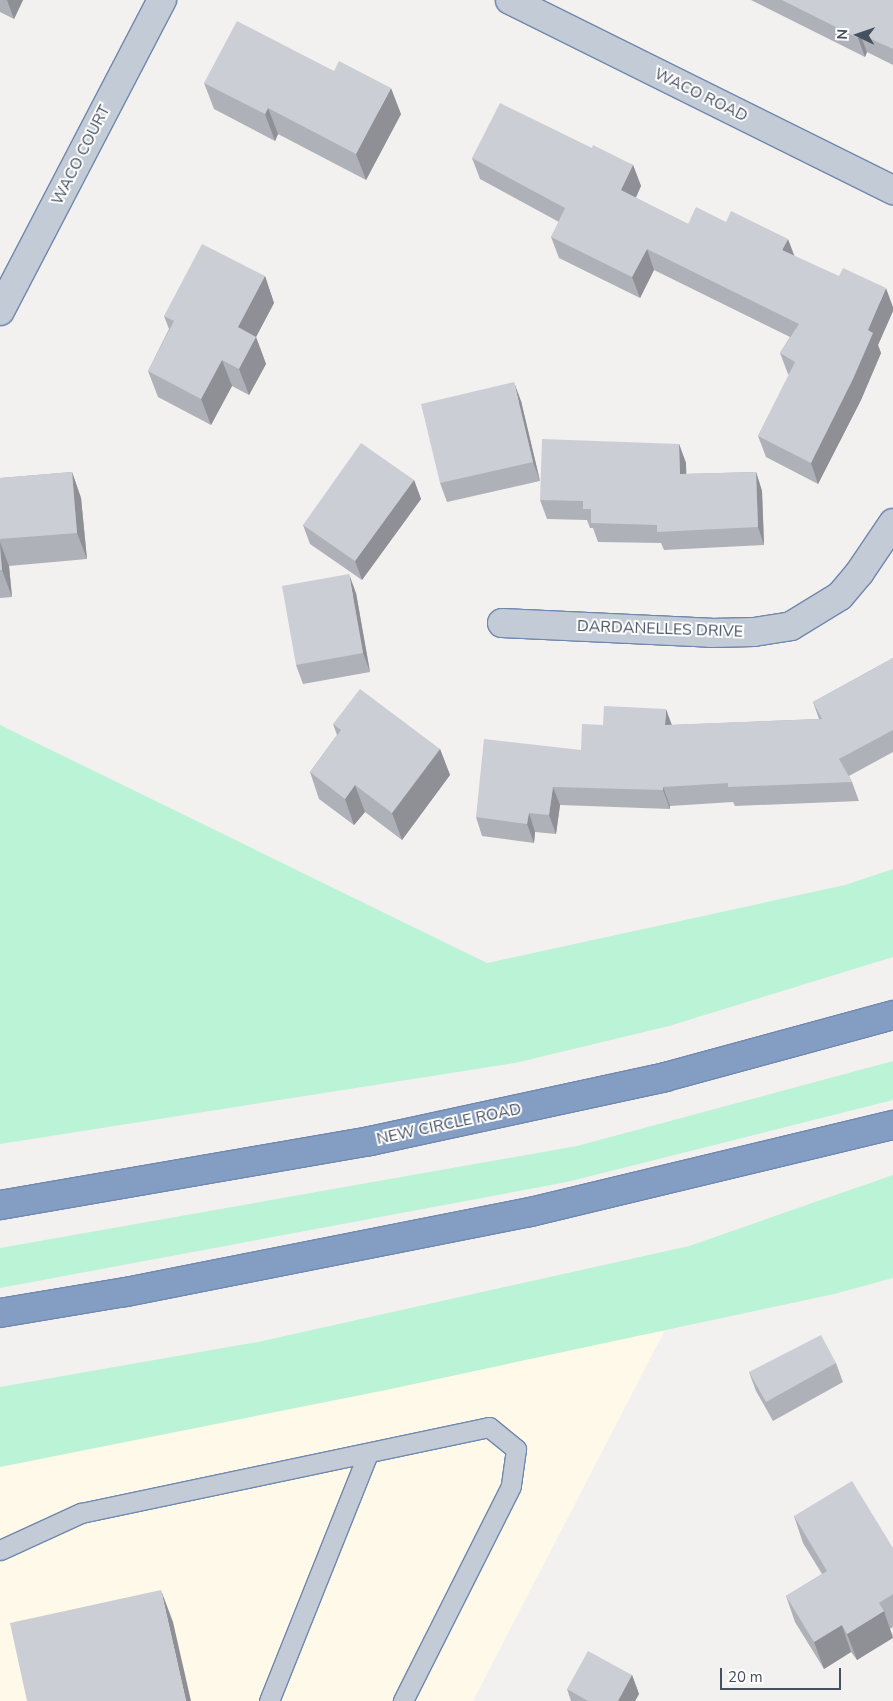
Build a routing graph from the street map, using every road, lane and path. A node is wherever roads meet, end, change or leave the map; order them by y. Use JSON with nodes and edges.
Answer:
{"nodes":[{"id":1,"x":162,"y":0,"type":"edge"},
{"id":2,"x":510,"y":0,"type":"edge"},
{"id":3,"x":893,"y":190,"type":"edge"},
{"id":4,"x":0,"y":311,"type":"edge"},
{"id":5,"x":893,"y":523,"type":"edge"},
{"id":6,"x":502,"y":623,"type":"dead end"},
{"id":7,"x":893,"y":1015,"type":"edge"},
{"id":8,"x":893,"y":1125,"type":"edge"},
{"id":9,"x":0,"y":1205,"type":"edge"},
{"id":10,"x":0,"y":1313,"type":"edge"},
{"id":11,"x":368,"y":1453,"type":"junction"},
{"id":12,"x":0,"y":1550,"type":"edge"},
{"id":13,"x":269,"y":1701,"type":"edge"},
{"id":14,"x":404,"y":1701,"type":"edge"}],
"edges":[{"from":1,"to":4,"type":"street","name":"WACO COURT"},
{"from":2,"to":3,"type":"street","name":"WACO ROAD"},
{"from":5,"to":6,"type":"street","name":"DARDANELLES DRIVE"},
{"from":7,"to":9,"type":"highway","name":"NEW CIRCLE ROAD"},
{"from":8,"to":10,"type":"highway"},
{"from":11,"to":12,"type":"lane"},
{"from":11,"to":13,"type":"lane"},
{"from":11,"to":14,"type":"lane"}]}
